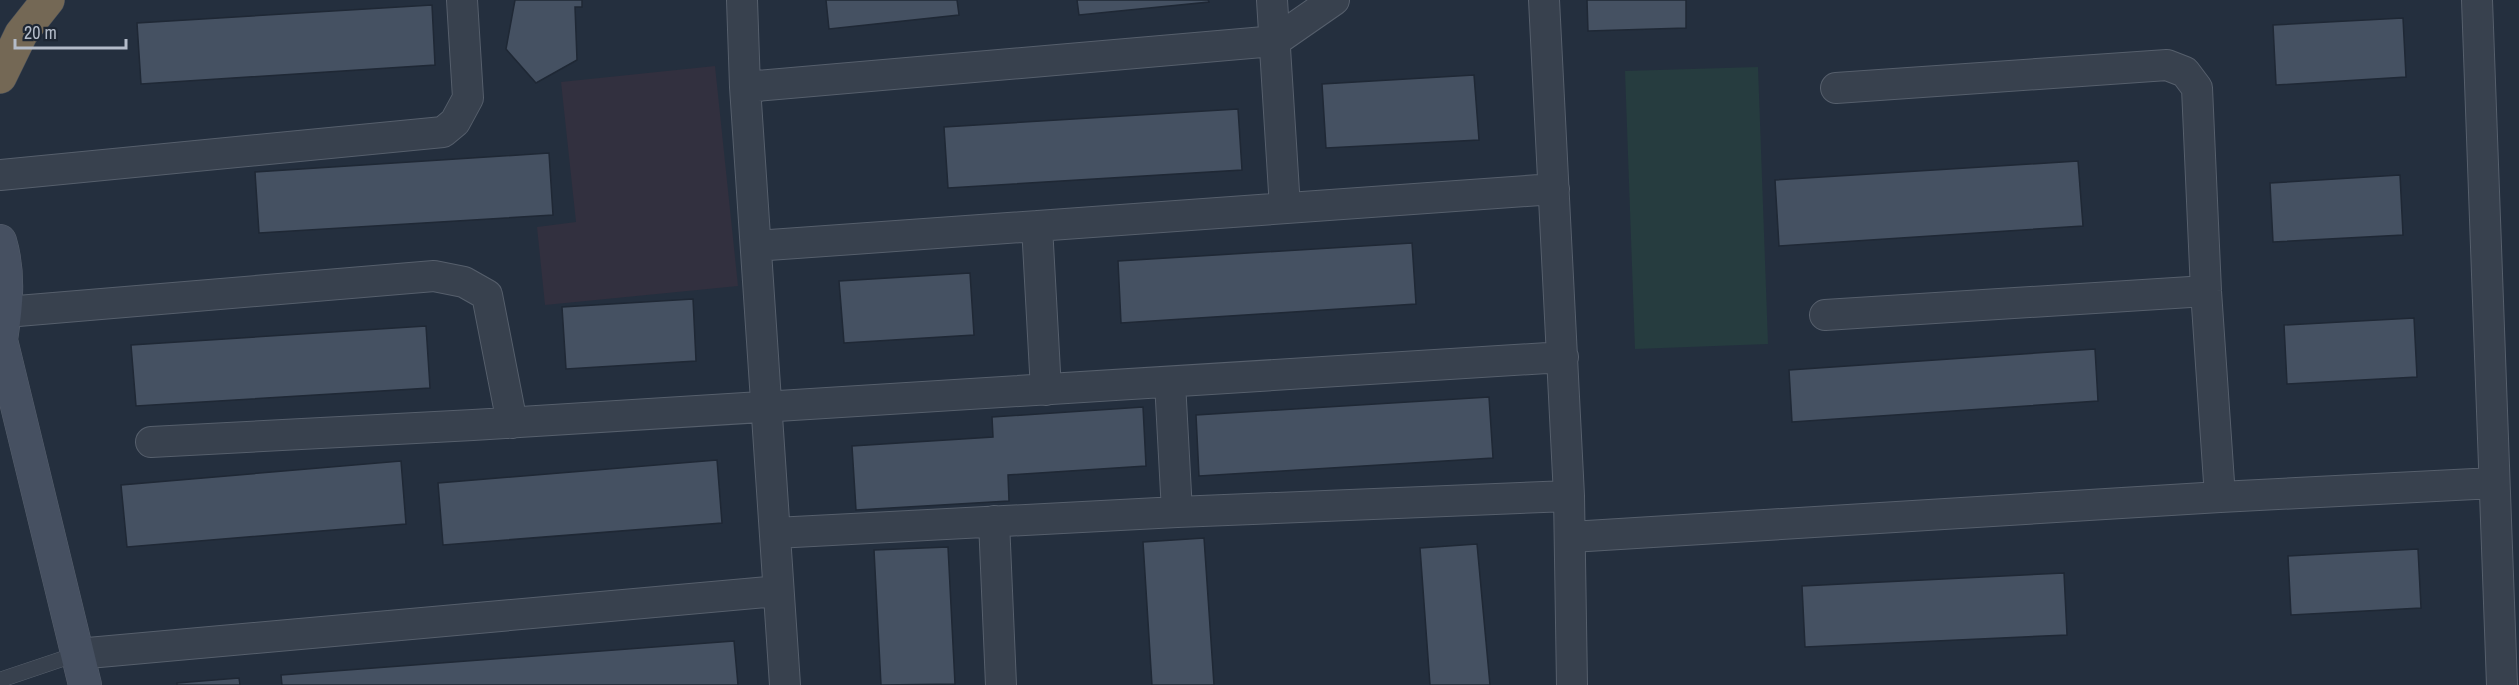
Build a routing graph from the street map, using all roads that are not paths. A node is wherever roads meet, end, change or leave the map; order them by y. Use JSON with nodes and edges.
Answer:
{"nodes":[{"id":1,"x":48,"y":0,"type":"edge"},
{"id":2,"x":462,"y":0,"type":"edge"},
{"id":3,"x":742,"y":0,"type":"edge"},
{"id":4,"x":1272,"y":0,"type":"edge"},
{"id":5,"x":1334,"y":0,"type":"edge"},
{"id":6,"x":1544,"y":0,"type":"edge"},
{"id":7,"x":2477,"y":0,"type":"edge"},
{"id":8,"x":1275,"y":41,"type":"junction"},
{"id":9,"x":0,"y":77,"type":"edge"},
{"id":10,"x":745,"y":87,"type":"junction"},
{"id":11,"x":1836,"y":88,"type":"dead end"},
{"id":12,"x":0,"y":175,"type":"edge"},
{"id":13,"x":1554,"y":189,"type":"junction"},
{"id":14,"x":1285,"y":208,"type":"junction"},
{"id":15,"x":1037,"y":226,"type":"junction"},
{"id":16,"x":0,"y":241,"type":"edge"},
{"id":17,"x":756,"y":246,"type":"junction"},
{"id":18,"x":2206,"y":291,"type":"junction"},
{"id":19,"x":1825,"y":315,"type":"dead end"},
{"id":20,"x":2,"y":330,"type":"edge"},
{"id":21,"x":1563,"y":357,"type":"junction"},
{"id":22,"x":1170,"y":381,"type":"junction"},
{"id":23,"x":1046,"y":390,"type":"junction"},
{"id":24,"x":767,"y":407,"type":"junction"},
{"id":25,"x":512,"y":423,"type":"junction"},
{"id":26,"x":151,"y":442,"type":"dead end"},
{"id":27,"x":2494,"y":483,"type":"junction"},
{"id":28,"x":1569,"y":496,"type":"junction"},
{"id":29,"x":2220,"y":497,"type":"junction"},
{"id":30,"x":1177,"y":512,"type":"junction"},
{"id":31,"x":994,"y":521,"type":"junction"},
{"id":32,"x":775,"y":533,"type":"junction"},
{"id":33,"x":1571,"y":537,"type":"junction"},
{"id":34,"x":778,"y":591,"type":"junction"},
{"id":35,"x":81,"y":670,"type":"edge"},
{"id":36,"x":0,"y":680,"type":"edge"},
{"id":37,"x":785,"y":685,"type":"edge"},
{"id":38,"x":1002,"y":685,"type":"edge"},
{"id":39,"x":1572,"y":685,"type":"edge"},
{"id":40,"x":2502,"y":685,"type":"edge"}],
"edges":[{"from":1,"to":9,"type":"highway"},
{"from":2,"to":12,"type":"street"},
{"from":3,"to":10,"type":"street"},
{"from":4,"to":8,"type":"street"},
{"from":5,"to":8,"type":"street"},
{"from":6,"to":13,"type":"street"},
{"from":7,"to":27,"type":"street"},
{"from":8,"to":10,"type":"street"},
{"from":8,"to":14,"type":"street"},
{"from":10,"to":17,"type":"street"},
{"from":11,"to":18,"type":"street"},
{"from":13,"to":14,"type":"street"},
{"from":13,"to":21,"type":"street"},
{"from":14,"to":15,"type":"street"},
{"from":15,"to":17,"type":"street"},
{"from":15,"to":23,"type":"street"},
{"from":16,"to":20,"type":"street"},
{"from":17,"to":24,"type":"street"},
{"from":18,"to":19,"type":"street"},
{"from":18,"to":29,"type":"street"},
{"from":20,"to":25,"type":"street"},
{"from":20,"to":35,"type":"street"},
{"from":21,"to":22,"type":"street"},
{"from":21,"to":28,"type":"street"},
{"from":22,"to":23,"type":"street"},
{"from":22,"to":30,"type":"street"},
{"from":23,"to":24,"type":"street"},
{"from":24,"to":25,"type":"street"},
{"from":24,"to":32,"type":"street"},
{"from":25,"to":26,"type":"street"},
{"from":27,"to":29,"type":"street"},
{"from":27,"to":40,"type":"street"},
{"from":28,"to":30,"type":"street"},
{"from":28,"to":33,"type":"street"},
{"from":29,"to":33,"type":"street"},
{"from":30,"to":31,"type":"street"},
{"from":31,"to":32,"type":"street"},
{"from":31,"to":38,"type":"street"},
{"from":32,"to":34,"type":"street"},
{"from":33,"to":39,"type":"street"},
{"from":34,"to":35,"type":"street"},
{"from":34,"to":37,"type":"street"},
{"from":35,"to":36,"type":"lane"}]}
